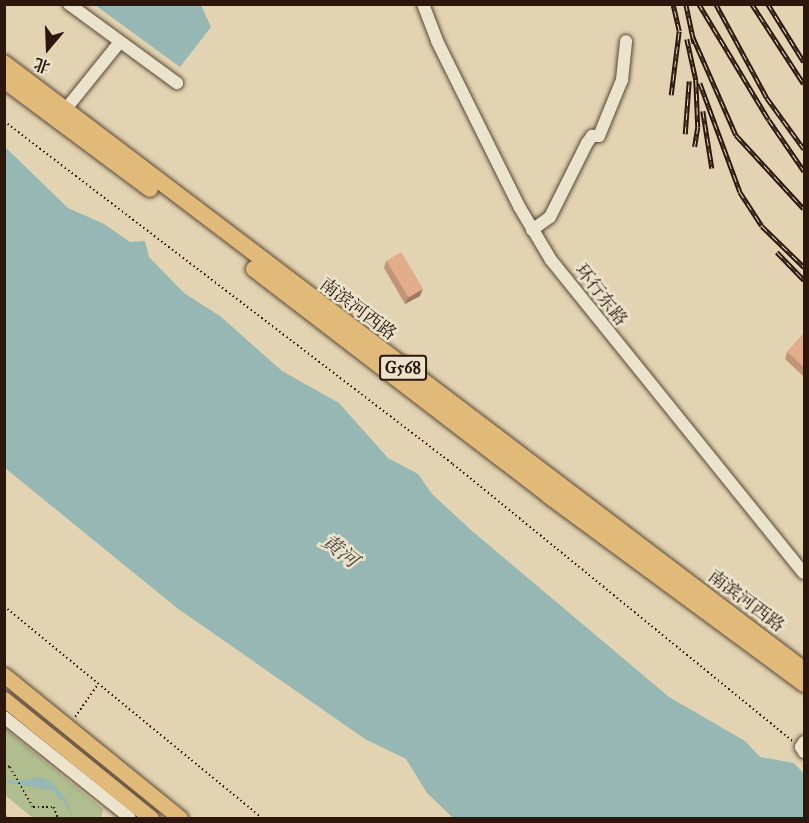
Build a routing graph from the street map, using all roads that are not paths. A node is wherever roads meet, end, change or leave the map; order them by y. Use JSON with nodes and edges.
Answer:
{"nodes":[{"id":1,"x":69,"y":4,"type":"edge"},
{"id":2,"x":423,"y":4,"type":"edge"},
{"id":3,"x":626,"y":41,"type":"dead end"},
{"id":4,"x":119,"y":43,"type":"junction"},
{"id":5,"x":4,"y":63,"type":"edge"},
{"id":6,"x":4,"y":80,"type":"edge"},
{"id":7,"x":177,"y":83,"type":"dead end"},
{"id":8,"x":65,"y":110,"type":"junction"},
{"id":9,"x":532,"y":230,"type":"junction"},
{"id":10,"x":804,"y":573,"type":"edge"},
{"id":11,"x":804,"y":670,"type":"edge"},
{"id":12,"x":4,"y":675,"type":"edge"},
{"id":13,"x":804,"y":684,"type":"edge"},
{"id":14,"x":4,"y":699,"type":"edge"},
{"id":15,"x":4,"y":717,"type":"edge"},
{"id":16,"x":142,"y":787,"type":"junction"},
{"id":17,"x":128,"y":814,"type":"edge"},
{"id":18,"x":152,"y":819,"type":"edge"},
{"id":19,"x":180,"y":819,"type":"edge"}],
"edges":[{"from":1,"to":4,"type":"street"},
{"from":2,"to":9,"type":"street","name":"环行东路"},
{"from":3,"to":9,"type":"street"},
{"from":4,"to":7,"type":"street"},
{"from":4,"to":8,"type":"street"},
{"from":5,"to":8,"type":"highway","name":"南滨河西路","number":"G568"},
{"from":6,"to":13,"type":"highway","name":"南滨河西路","number":"G568"},
{"from":8,"to":11,"type":"highway","name":"南滨河西路","number":"G568"},
{"from":9,"to":10,"type":"street","name":"环行东路"},
{"from":12,"to":16,"type":"main road"},
{"from":14,"to":17,"type":"main road"},
{"from":15,"to":17,"type":"street"},
{"from":16,"to":17,"type":"street"},
{"from":16,"to":19,"type":"main road"},
{"from":17,"to":18,"type":"main road"}]}
